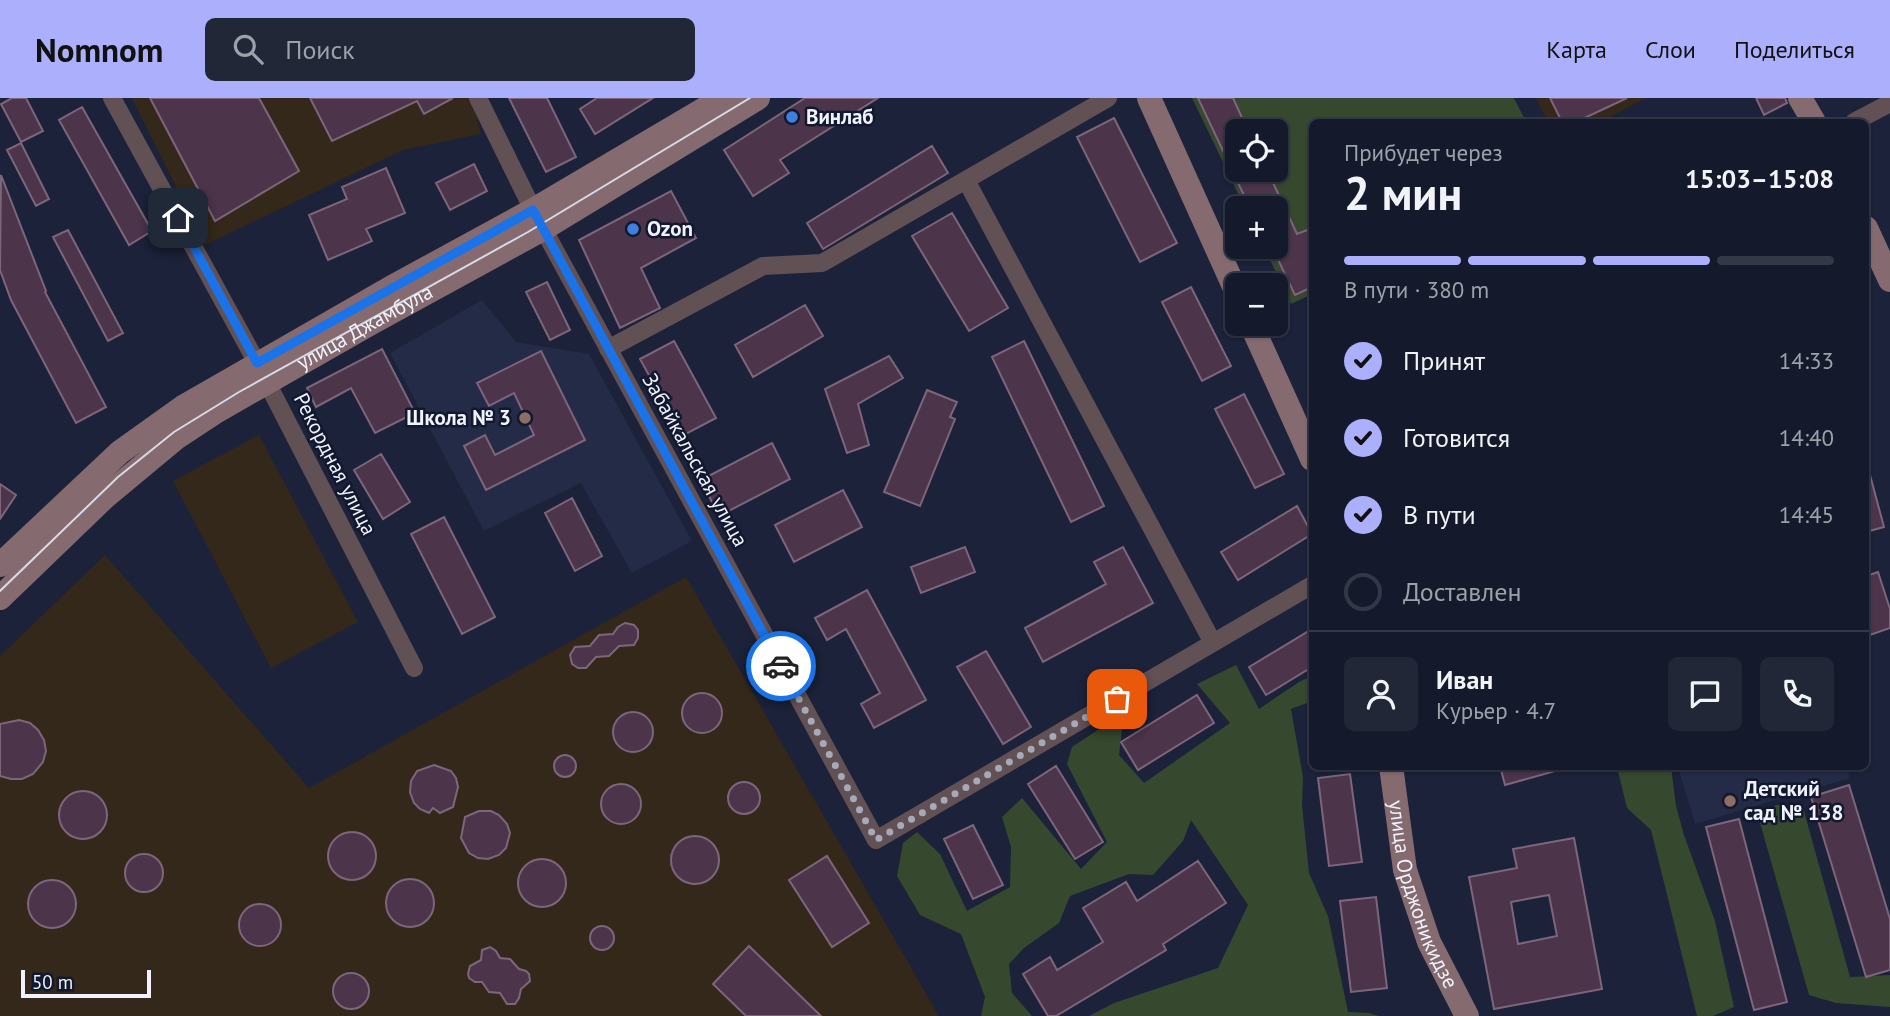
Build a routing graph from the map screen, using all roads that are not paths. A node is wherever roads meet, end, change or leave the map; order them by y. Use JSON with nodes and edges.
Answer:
{"nodes":[{"id":1,"x":112,"y":98,"type":"edge"},
{"id":2,"x":478,"y":98,"type":"edge"},
{"id":3,"x":723,"y":98,"type":"edge"},
{"id":4,"x":758,"y":98,"type":"edge"},
{"id":5,"x":1108,"y":98,"type":"edge"},
{"id":6,"x":1149,"y":98,"type":"edge"},
{"id":7,"x":1800,"y":98,"type":"edge"},
{"id":8,"x":1890,"y":103,"type":"edge"},
{"id":9,"x":1812,"y":119,"type":"edge"},
{"id":10,"x":1860,"y":119,"type":"edge"},
{"id":11,"x":965,"y":180,"type":"junction"},
{"id":12,"x":538,"y":219,"type":"junction"},
{"id":13,"x":1869,"y":234,"type":"edge"},
{"id":14,"x":1228,"y":273,"type":"edge"},
{"id":15,"x":1890,"y":280,"type":"edge"},
{"id":16,"x":1256,"y":336,"type":"edge"},
{"id":17,"x":608,"y":349,"type":"junction"},
{"id":18,"x":263,"y":373,"type":"junction"},
{"id":19,"x":1309,"y":451,"type":"edge"},
{"id":20,"x":0,"y":565,"type":"edge"},
{"id":21,"x":1309,"y":586,"type":"edge"},
{"id":22,"x":0,"y":598,"type":"edge"},
{"id":23,"x":1213,"y":643,"type":"junction"},
{"id":24,"x":414,"y":668,"type":"dead end"},
{"id":25,"x":1392,"y":770,"type":"edge"},
{"id":26,"x":1467,"y":1016,"type":"edge"}],
"edges":[{"from":1,"to":18,"type":"street","name":"Рекордная улица"},
{"from":2,"to":12,"type":"street","name":"Забайкальская улица"},
{"from":3,"to":12,"type":"street","name":"улица Джамбула"},
{"from":4,"to":12,"type":"street","name":"улица Джамбула"},
{"from":5,"to":11,"type":"street"},
{"from":6,"to":14,"type":"street"},
{"from":7,"to":9,"type":"street"},
{"from":8,"to":10,"type":"street"},
{"from":11,"to":17,"type":"street"},
{"from":11,"to":23,"type":"street"},
{"from":12,"to":17,"type":"street","name":"Забайкальская улица"},
{"from":12,"to":18,"type":"street","name":"улица Джамбула"},
{"from":13,"to":15,"type":"street"},
{"from":16,"to":19,"type":"street"},
{"from":17,"to":23,"type":"street","name":"Забайкальская улица"},
{"from":18,"to":20,"type":"street","name":"улица Джамбула"},
{"from":18,"to":22,"type":"street","name":"улица Джамбула"},
{"from":18,"to":24,"type":"street","name":"Рекордная улица"},
{"from":21,"to":23,"type":"street"},
{"from":25,"to":26,"type":"street","name":"улица Орджоникидзе"}]}
